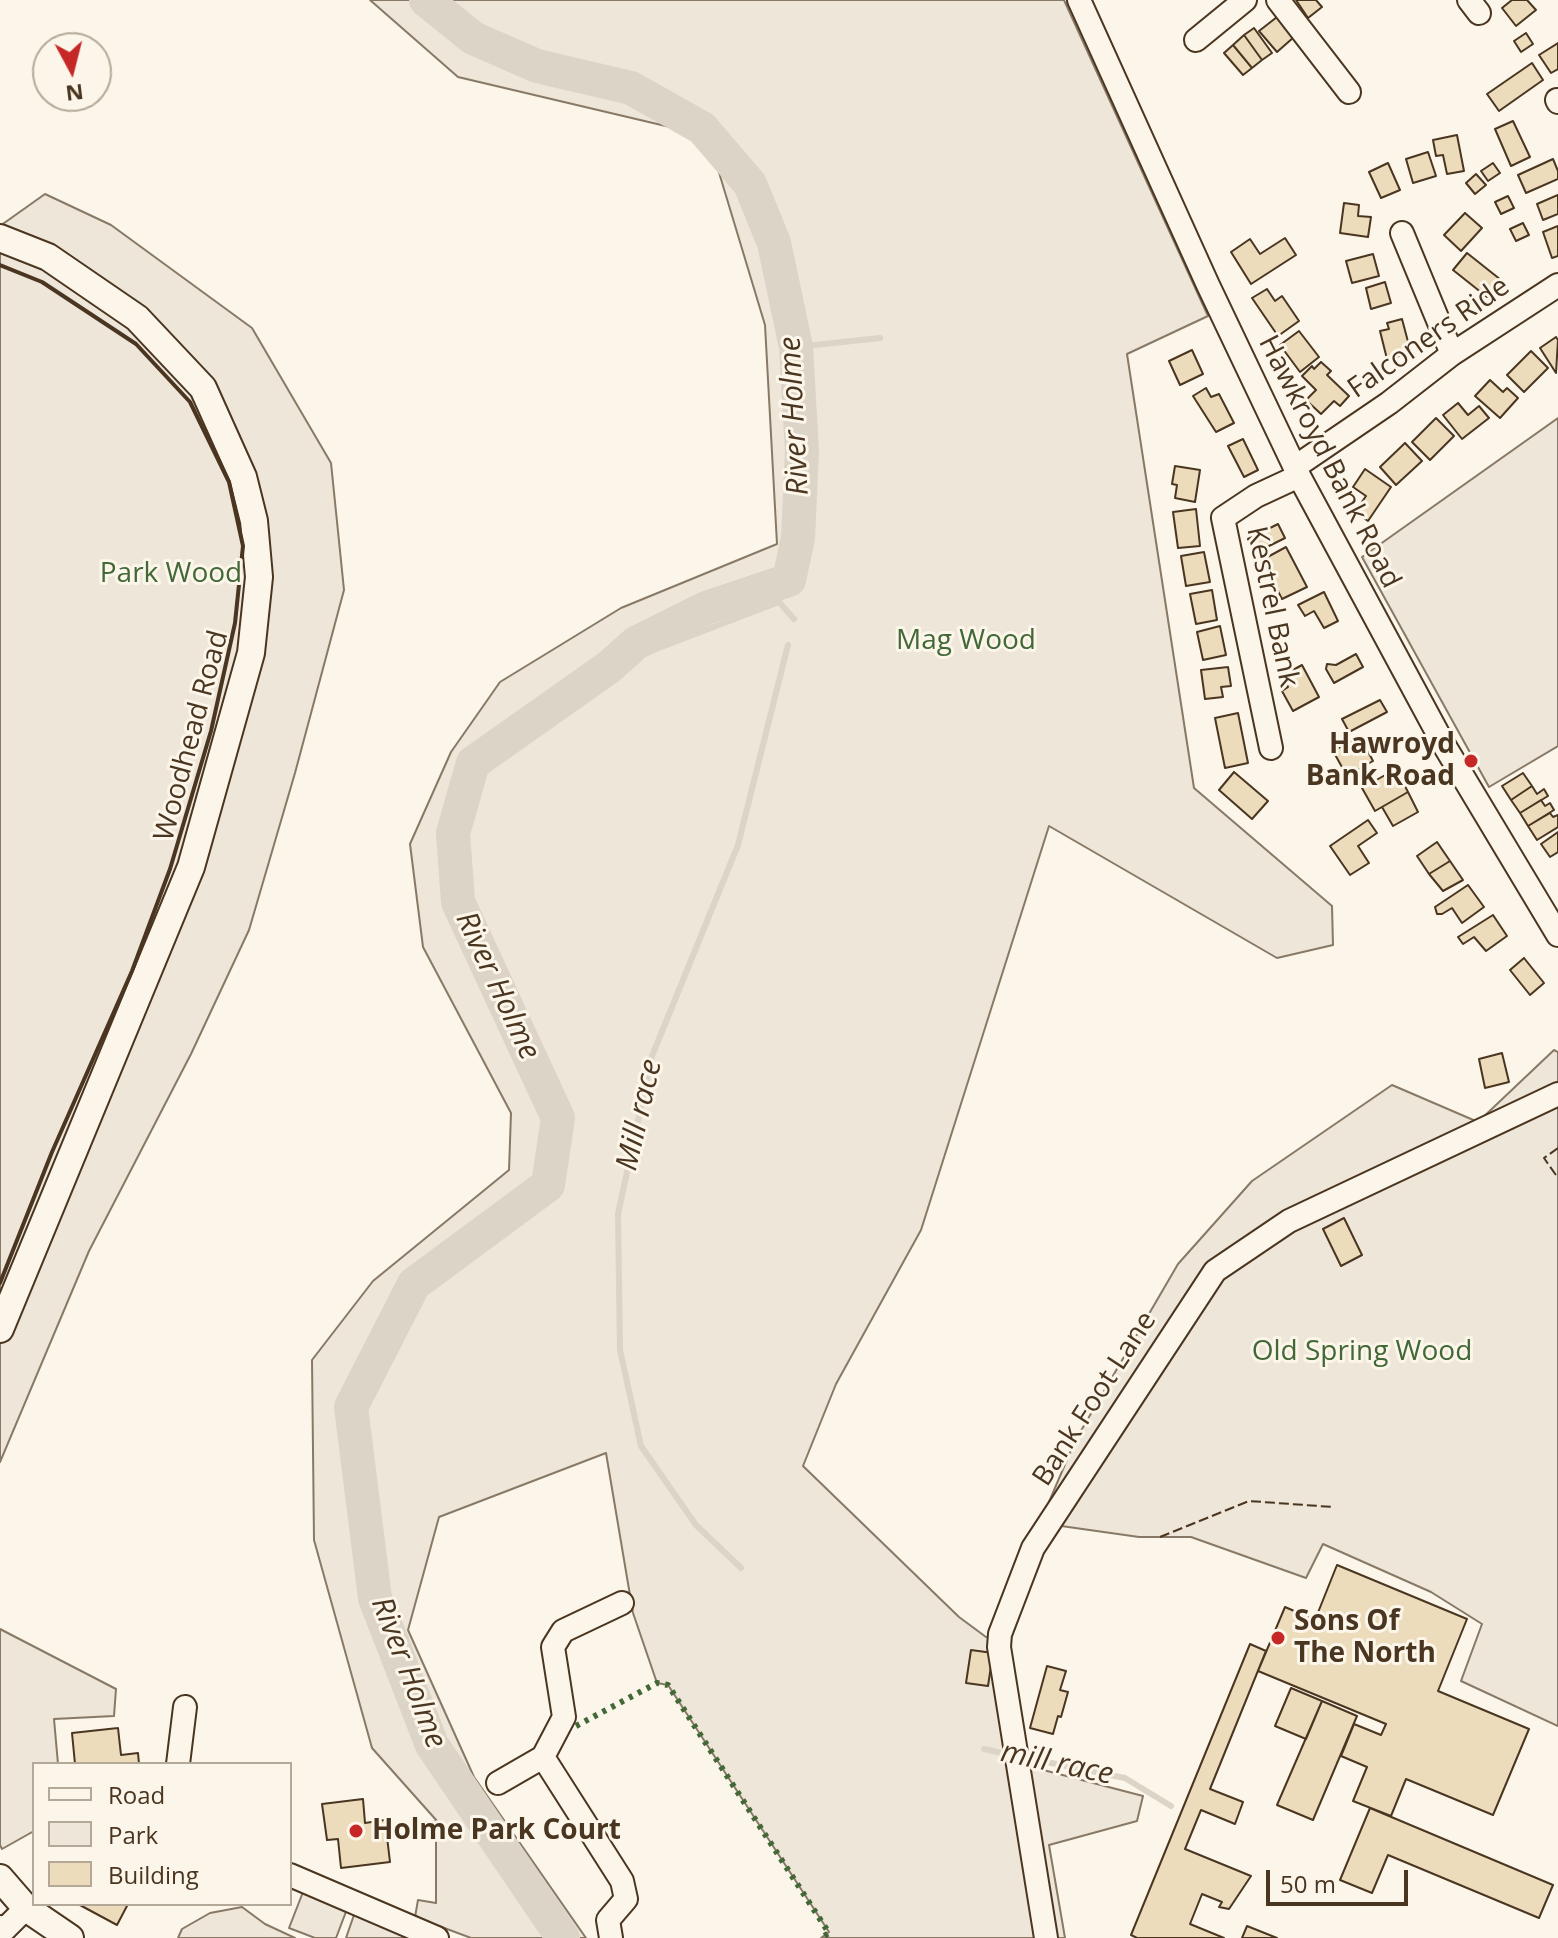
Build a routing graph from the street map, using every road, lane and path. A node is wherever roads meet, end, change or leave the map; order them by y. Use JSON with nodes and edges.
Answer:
{"nodes":[{"id":1,"x":1079,"y":0,"type":"edge"},
{"id":2,"x":1245,"y":0,"type":"edge"},
{"id":3,"x":1278,"y":0,"type":"edge"},
{"id":4,"x":1196,"y":40,"type":"dead end"},
{"id":5,"x":1349,"y":92,"type":"dead end"},
{"id":6,"x":1402,"y":233,"type":"dead end"},
{"id":7,"x":0,"y":238,"type":"edge"},
{"id":8,"x":1558,"y":285,"type":"edge"},
{"id":9,"x":1452,"y":354,"type":"junction"},
{"id":10,"x":1297,"y":472,"type":"junction"},
{"id":11,"x":1271,"y":748,"type":"dead end"},
{"id":12,"x":1558,"y":935,"type":"edge"},
{"id":13,"x":1558,"y":1094,"type":"edge"},
{"id":14,"x":0,"y":1329,"type":"edge"},
{"id":15,"x":622,"y":1603,"type":"dead end"},
{"id":16,"x":185,"y":1707,"type":"dead end"},
{"id":17,"x":543,"y":1757,"type":"junction"},
{"id":18,"x":178,"y":1762,"type":"edge"},
{"id":19,"x":498,"y":1783,"type":"dead end"},
{"id":20,"x":292,"y":1876,"type":"edge"},
{"id":21,"x":0,"y":1878,"type":"edge"},
{"id":22,"x":26,"y":1908,"type":"junction"},
{"id":23,"x":6,"y":1932,"type":"edge"},
{"id":24,"x":62,"y":1933,"type":"edge"},
{"id":25,"x":437,"y":1938,"type":"edge"},
{"id":26,"x":611,"y":1938,"type":"edge"},
{"id":27,"x":1046,"y":1938,"type":"edge"}],
"edges":[{"from":1,"to":10,"type":"street","name":"Hawkroyd Bank Road"},
{"from":2,"to":4,"type":"street"},
{"from":3,"to":5,"type":"street"},
{"from":6,"to":9,"type":"street"},
{"from":7,"to":14,"type":"main road","name":"Woodhead Road"},
{"from":8,"to":9,"type":"street","name":"Falconers Ride"},
{"from":9,"to":10,"type":"street","name":"Falconers Ride"},
{"from":10,"to":11,"type":"street","name":"Kestrel Bank"},
{"from":10,"to":12,"type":"street","name":"Hawkroyd Bank Road"},
{"from":13,"to":27,"type":"street","name":"Bank Foot Lane"},
{"from":15,"to":17,"type":"street"},
{"from":16,"to":18,"type":"street"},
{"from":17,"to":19,"type":"street"},
{"from":17,"to":26,"type":"street"},
{"from":20,"to":25,"type":"street"},
{"from":21,"to":22,"type":"main road"},
{"from":22,"to":23,"type":"street"},
{"from":22,"to":24,"type":"main road"}]}
